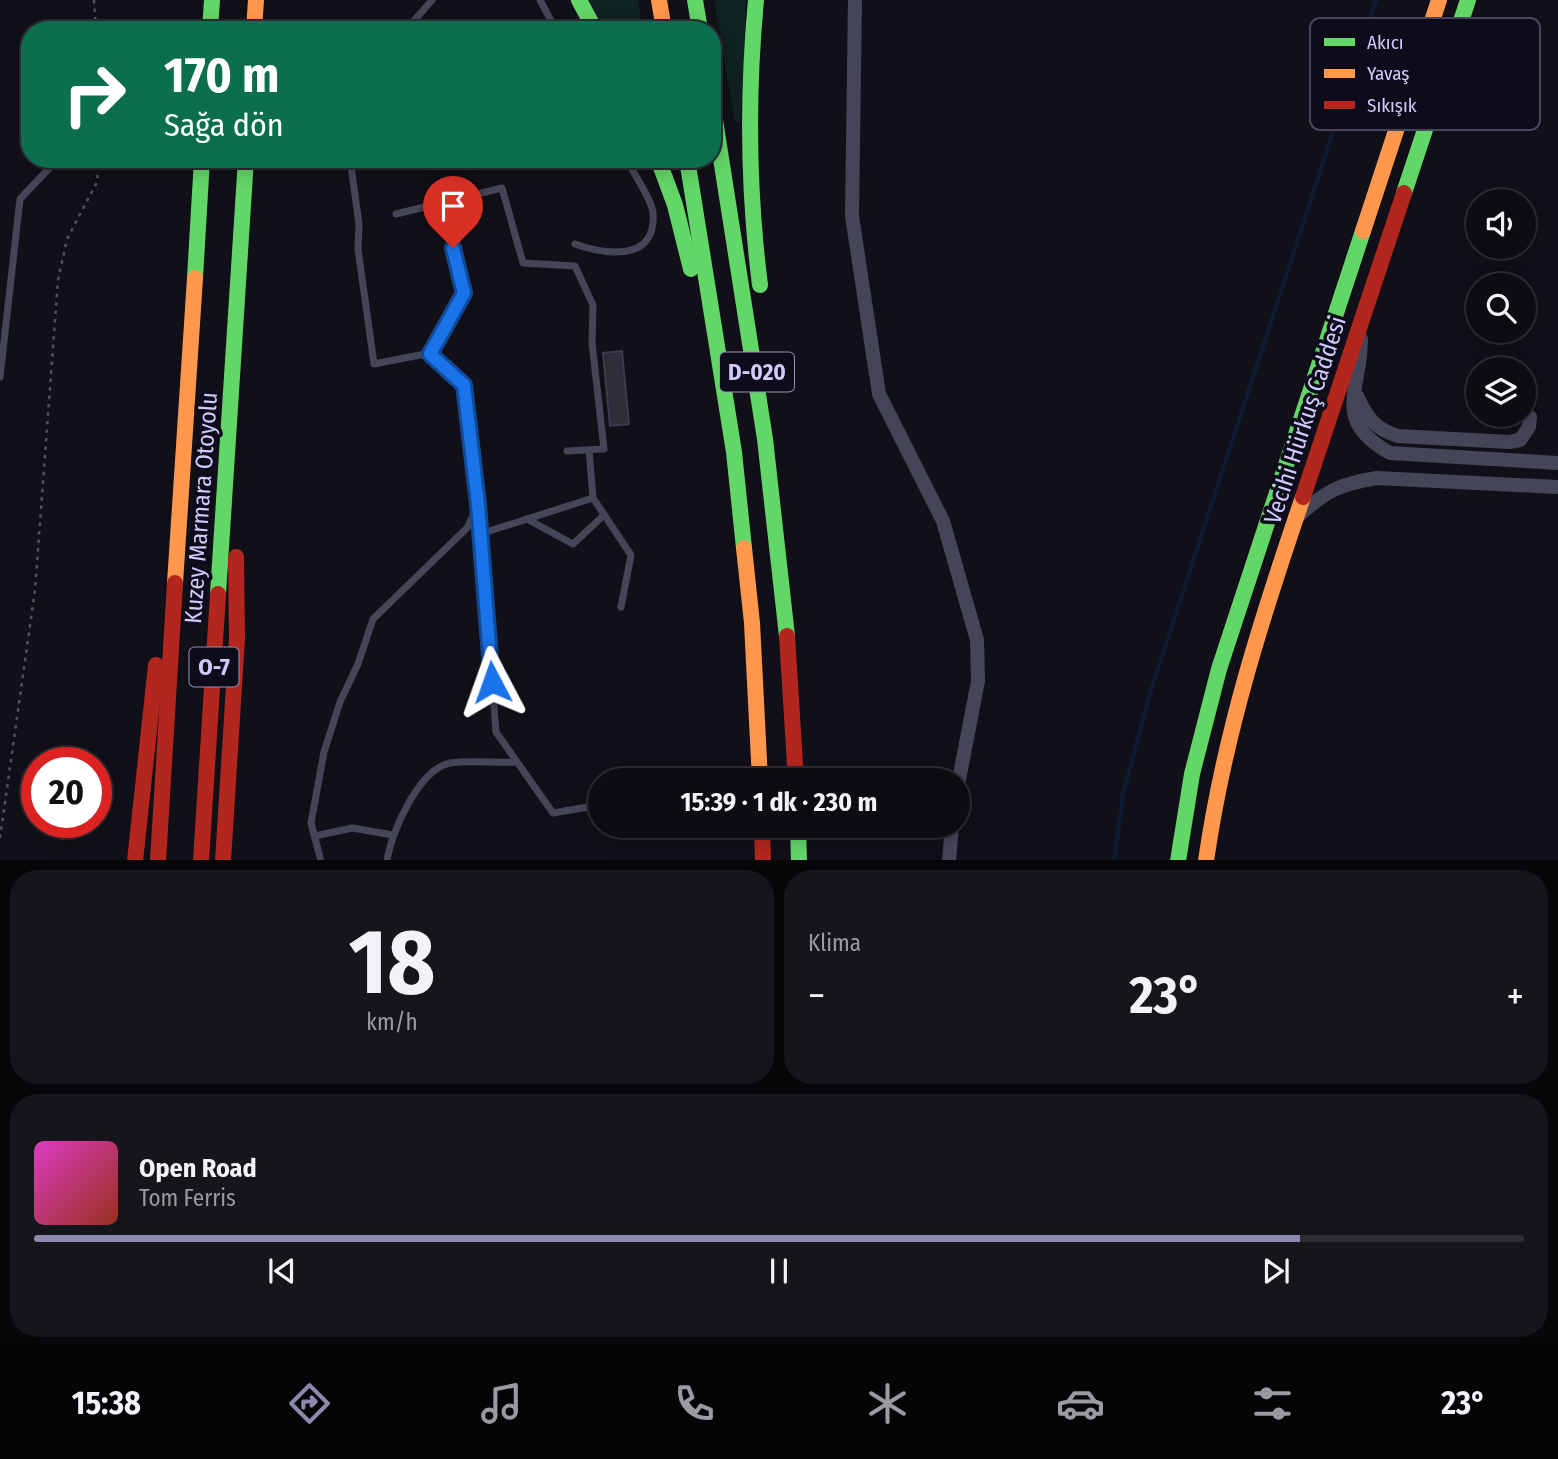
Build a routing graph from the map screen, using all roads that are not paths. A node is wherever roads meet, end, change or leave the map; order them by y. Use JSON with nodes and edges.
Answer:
{"nodes":[{"id":1,"x":212,"y":0,"type":"edge"},
{"id":2,"x":256,"y":0,"type":"edge"},
{"id":3,"x":432,"y":0,"type":"edge"},
{"id":4,"x":540,"y":0,"type":"edge"},
{"id":5,"x":579,"y":0,"type":"edge"},
{"id":6,"x":659,"y":0,"type":"edge"},
{"id":7,"x":695,"y":0,"type":"edge"},
{"id":8,"x":756,"y":0,"type":"edge"},
{"id":9,"x":855,"y":0,"type":"edge"},
{"id":10,"x":1439,"y":0,"type":"edge"},
{"id":11,"x":1468,"y":0,"type":"edge"},
{"id":12,"x":1433,"y":18,"type":"edge"},
{"id":13,"x":1462,"y":18,"type":"edge"},
{"id":14,"x":211,"y":21,"type":"edge"},
{"id":15,"x":255,"y":21,"type":"edge"},
{"id":16,"x":413,"y":21,"type":"edge"},
{"id":17,"x":551,"y":21,"type":"edge"},
{"id":18,"x":590,"y":21,"type":"edge"},
{"id":19,"x":662,"y":21,"type":"edge"},
{"id":20,"x":698,"y":21,"type":"edge"},
{"id":21,"x":1396,"y":130,"type":"edge"},
{"id":22,"x":1425,"y":130,"type":"edge"},
{"id":23,"x":721,"y":154,"type":"edge"},
{"id":24,"x":49,"y":168,"type":"edge"},
{"id":25,"x":201,"y":168,"type":"edge"},
{"id":26,"x":245,"y":168,"type":"edge"},
{"id":27,"x":350,"y":168,"type":"edge"},
{"id":28,"x":631,"y":168,"type":"edge"},
{"id":29,"x":661,"y":168,"type":"edge"},
{"id":30,"x":688,"y":168,"type":"edge"},
{"id":31,"x":442,"y":204,"type":"junction"},
{"id":32,"x":396,"y":214,"type":"dead end"},
{"id":33,"x":575,"y":244,"type":"dead end"},
{"id":34,"x":762,"y":302,"type":"dead end"},
{"id":35,"x":1360,"y":326,"type":"junction"},
{"id":36,"x":430,"y":354,"type":"junction"},
{"id":37,"x":0,"y":377,"type":"edge"},
{"id":38,"x":1354,"y":389,"type":"junction"},
{"id":39,"x":776,"y":403,"type":"dead end"},
{"id":40,"x":1529,"y":427,"type":"edge"},
{"id":41,"x":589,"y":450,"type":"junction"},
{"id":42,"x":567,"y":452,"type":"dead end"},
{"id":43,"x":734,"y":452,"type":"junction"},
{"id":44,"x":1438,"y":456,"type":"junction"},
{"id":45,"x":1557,"y":463,"type":"edge"},
{"id":46,"x":227,"y":473,"type":"junction"},
{"id":47,"x":1437,"y":482,"type":"junction"},
{"id":48,"x":1557,"y":487,"type":"edge"},
{"id":49,"x":593,"y":498,"type":"junction"},
{"id":50,"x":478,"y":504,"type":"junction"},
{"id":51,"x":181,"y":506,"type":"junction"},
{"id":52,"x":604,"y":515,"type":"junction"},
{"id":53,"x":1296,"y":518,"type":"junction"},
{"id":54,"x":527,"y":519,"type":"junction"},
{"id":55,"x":480,"y":534,"type":"junction"},
{"id":56,"x":746,"y":555,"type":"junction"},
{"id":57,"x":621,"y":607,"type":"dead end"},
{"id":58,"x":788,"y":634,"type":"junction"},
{"id":59,"x":516,"y":762,"type":"junction"},
{"id":60,"x":744,"y":768,"type":"edge"},
{"id":61,"x":760,"y":768,"type":"edge"},
{"id":62,"x":795,"y":768,"type":"edge"},
{"id":63,"x":961,"y":768,"type":"edge"},
{"id":64,"x":588,"y":807,"type":"edge"},
{"id":65,"x":314,"y":835,"type":"junction"},
{"id":66,"x":393,"y":835,"type":"junction"},
{"id":67,"x":762,"y":838,"type":"edge"},
{"id":68,"x":798,"y":838,"type":"edge"},
{"id":69,"x":951,"y":838,"type":"edge"},
{"id":70,"x":135,"y":860,"type":"edge"},
{"id":71,"x":158,"y":860,"type":"edge"},
{"id":72,"x":201,"y":860,"type":"edge"},
{"id":73,"x":223,"y":860,"type":"edge"},
{"id":74,"x":321,"y":860,"type":"edge"},
{"id":75,"x":387,"y":860,"type":"edge"},
{"id":76,"x":763,"y":860,"type":"edge"},
{"id":77,"x":799,"y":860,"type":"edge"},
{"id":78,"x":949,"y":860,"type":"edge"},
{"id":79,"x":1178,"y":860,"type":"edge"},
{"id":80,"x":1206,"y":860,"type":"edge"}],
"edges":[{"from":1,"to":14,"type":"main road"},
{"from":2,"to":15,"type":"main road"},
{"from":3,"to":16,"type":"lane"},
{"from":4,"to":17,"type":"lane"},
{"from":5,"to":18,"type":"main road"},
{"from":6,"to":19,"type":"main road"},
{"from":7,"to":20,"type":"main road"},
{"from":8,"to":34,"type":"main road"},
{"from":9,"to":63,"type":"street"},
{"from":10,"to":12,"type":"main road","name":"Vecihi Hürkuş Caddesi"},
{"from":11,"to":13,"type":"main road","name":"Vecihi Hürkuş Caddesi"},
{"from":21,"to":79,"type":"main road","name":"Vecihi Hürkuş Caddesi"},
{"from":22,"to":35,"type":"main road","name":"Vecihi Hürkuş Caddesi"},
{"from":23,"to":58,"type":"main road","number":"D-020"},
{"from":24,"to":37,"type":"lane"},
{"from":25,"to":51,"type":"main road","name":"Kuzey Marmara Otoyolu","number":"O-7"},
{"from":26,"to":46,"type":"main road","name":"Kuzey Marmara Otoyolu","number":"O-7"},
{"from":27,"to":36,"type":"lane"},
{"from":28,"to":33,"type":"lane"},
{"from":29,"to":43,"type":"main road"},
{"from":30,"to":43,"type":"main road","number":"D-020"},
{"from":31,"to":32,"type":"lane"},
{"from":31,"to":36,"type":"lane"},
{"from":31,"to":41,"type":"lane"},
{"from":35,"to":38,"type":"street"},
{"from":35,"to":53,"type":"main road","name":"Vecihi Hürkuş Caddesi"},
{"from":36,"to":50,"type":"lane"},
{"from":38,"to":40,"type":"street"},
{"from":38,"to":44,"type":"street"},
{"from":39,"to":58,"type":"main road"},
{"from":41,"to":42,"type":"lane"},
{"from":41,"to":49,"type":"lane"},
{"from":43,"to":56,"type":"main road","number":"D-020"},
{"from":44,"to":45,"type":"street"},
{"from":44,"to":47,"type":"street"},
{"from":45,"to":48,"type":"street"},
{"from":46,"to":72,"type":"main road","name":"Kuzey Marmara Otoyolu","number":"O-7"},
{"from":46,"to":73,"type":"main road"},
{"from":47,"to":48,"type":"street"},
{"from":47,"to":53,"type":"street"},
{"from":49,"to":52,"type":"lane"},
{"from":49,"to":54,"type":"lane"},
{"from":50,"to":55,"type":"lane"},
{"from":50,"to":65,"type":"lane"},
{"from":51,"to":70,"type":"main road"},
{"from":51,"to":71,"type":"main road","name":"Kuzey Marmara Otoyolu","number":"O-7"},
{"from":52,"to":54,"type":"lane"},
{"from":52,"to":57,"type":"lane"},
{"from":53,"to":80,"type":"main road","name":"Vecihi Hürkuş Caddesi"},
{"from":54,"to":55,"type":"lane"},
{"from":55,"to":59,"type":"lane"},
{"from":56,"to":60,"type":"main road"},
{"from":56,"to":61,"type":"main road","number":"D-020"},
{"from":58,"to":62,"type":"main road","number":"D-020"},
{"from":59,"to":64,"type":"lane"},
{"from":59,"to":66,"type":"lane"},
{"from":65,"to":66,"type":"lane"},
{"from":65,"to":74,"type":"lane"},
{"from":66,"to":75,"type":"lane"},
{"from":67,"to":76,"type":"main road"},
{"from":68,"to":77,"type":"main road"},
{"from":69,"to":78,"type":"street"}]}
